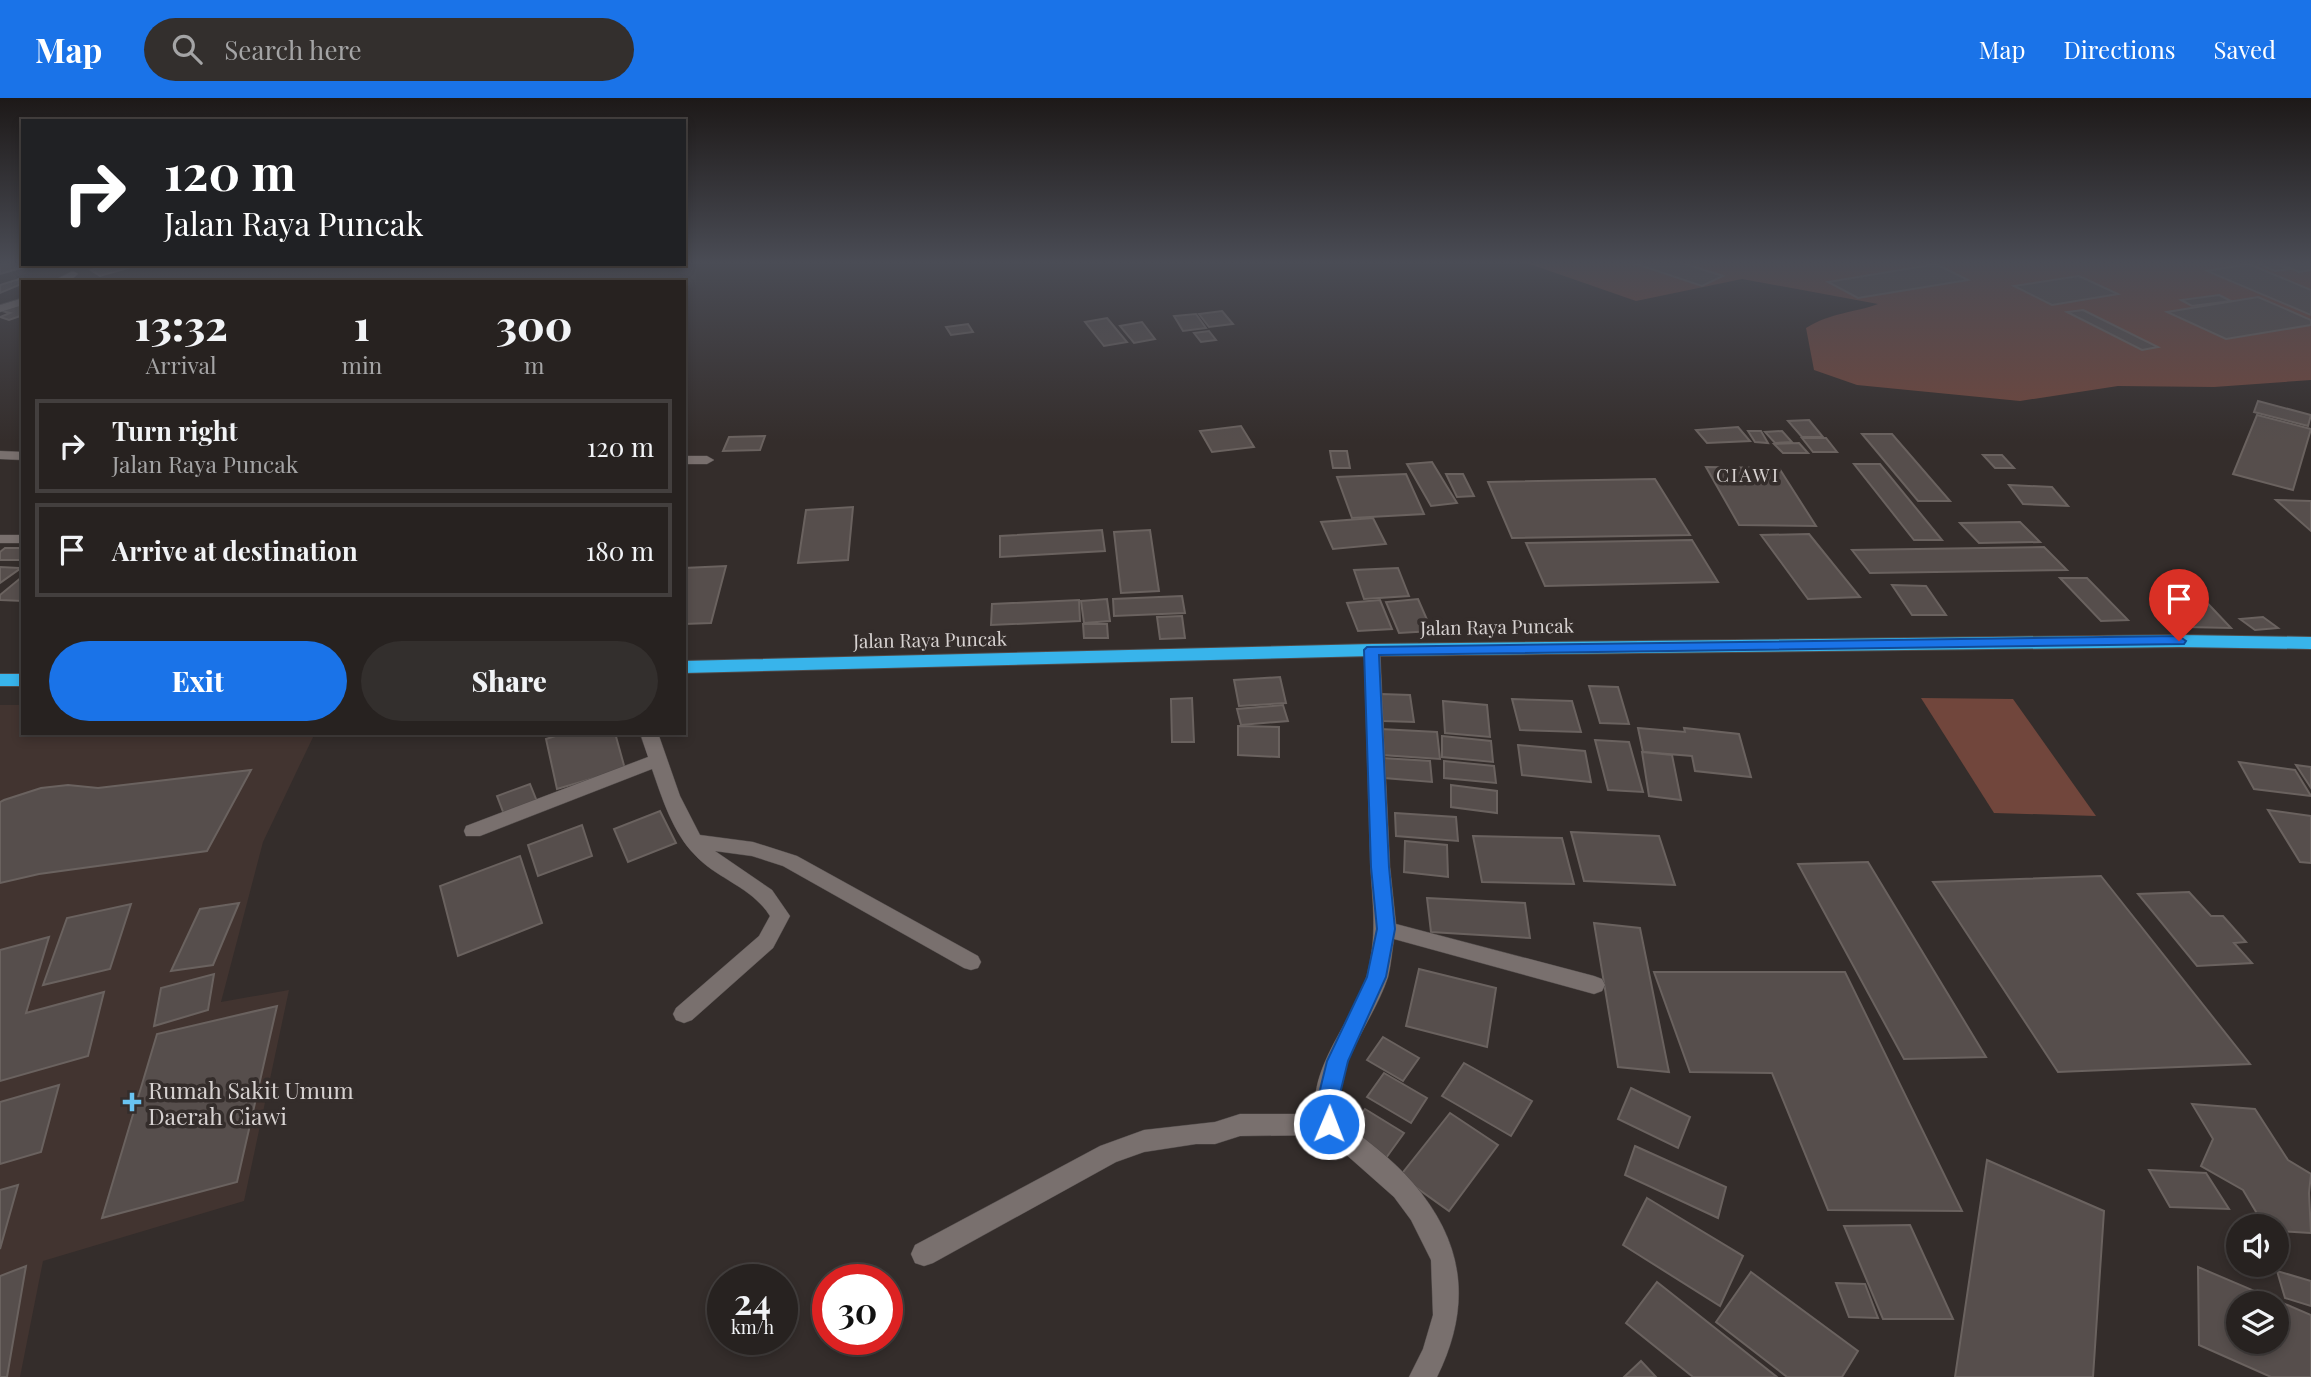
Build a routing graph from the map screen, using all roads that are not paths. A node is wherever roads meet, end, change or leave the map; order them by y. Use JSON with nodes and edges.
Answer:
{"nodes":[{"id":1,"x":0,"y":455,"type":"edge"},
{"id":2,"x":21,"y":456,"type":"edge"},
{"id":3,"x":686,"y":460,"type":"edge"},
{"id":4,"x":707,"y":460,"type":"dead end"},
{"id":5,"x":0,"y":539,"type":"edge"},
{"id":6,"x":21,"y":539,"type":"edge"},
{"id":7,"x":2311,"y":643,"type":"edge"},
{"id":8,"x":1372,"y":650,"type":"junction"},
{"id":9,"x":686,"y":667,"type":"edge"},
{"id":10,"x":0,"y":680,"type":"edge"},
{"id":11,"x":21,"y":680,"type":"edge"},
{"id":12,"x":650,"y":735,"type":"edge"},
{"id":13,"x":657,"y":760,"type":"junction"},
{"id":14,"x":472,"y":831,"type":"dead end"},
{"id":15,"x":693,"y":841,"type":"junction"},
{"id":16,"x":1386,"y":929,"type":"junction"},
{"id":17,"x":971,"y":962,"type":"dead end"},
{"id":18,"x":1594,"y":985,"type":"dead end"},
{"id":19,"x":684,"y":1014,"type":"dead end"},
{"id":20,"x":1329,"y":1124,"type":"junction"},
{"id":21,"x":924,"y":1254,"type":"dead end"},
{"id":22,"x":1423,"y":1377,"type":"edge"}],
"edges":[{"from":1,"to":2,"type":"street"},
{"from":3,"to":4,"type":"street"},
{"from":5,"to":6,"type":"street"},
{"from":7,"to":8,"type":"highway","name":"Jalan Raya Puncak"},
{"from":8,"to":9,"type":"highway","name":"Jalan Raya Puncak"},
{"from":8,"to":16,"type":"street"},
{"from":10,"to":11,"type":"highway"},
{"from":12,"to":13,"type":"street"},
{"from":13,"to":14,"type":"street"},
{"from":13,"to":15,"type":"street"},
{"from":15,"to":17,"type":"street"},
{"from":15,"to":19,"type":"street"},
{"from":16,"to":18,"type":"street"},
{"from":16,"to":20,"type":"street"},
{"from":20,"to":21,"type":"street"},
{"from":20,"to":22,"type":"street"}]}
